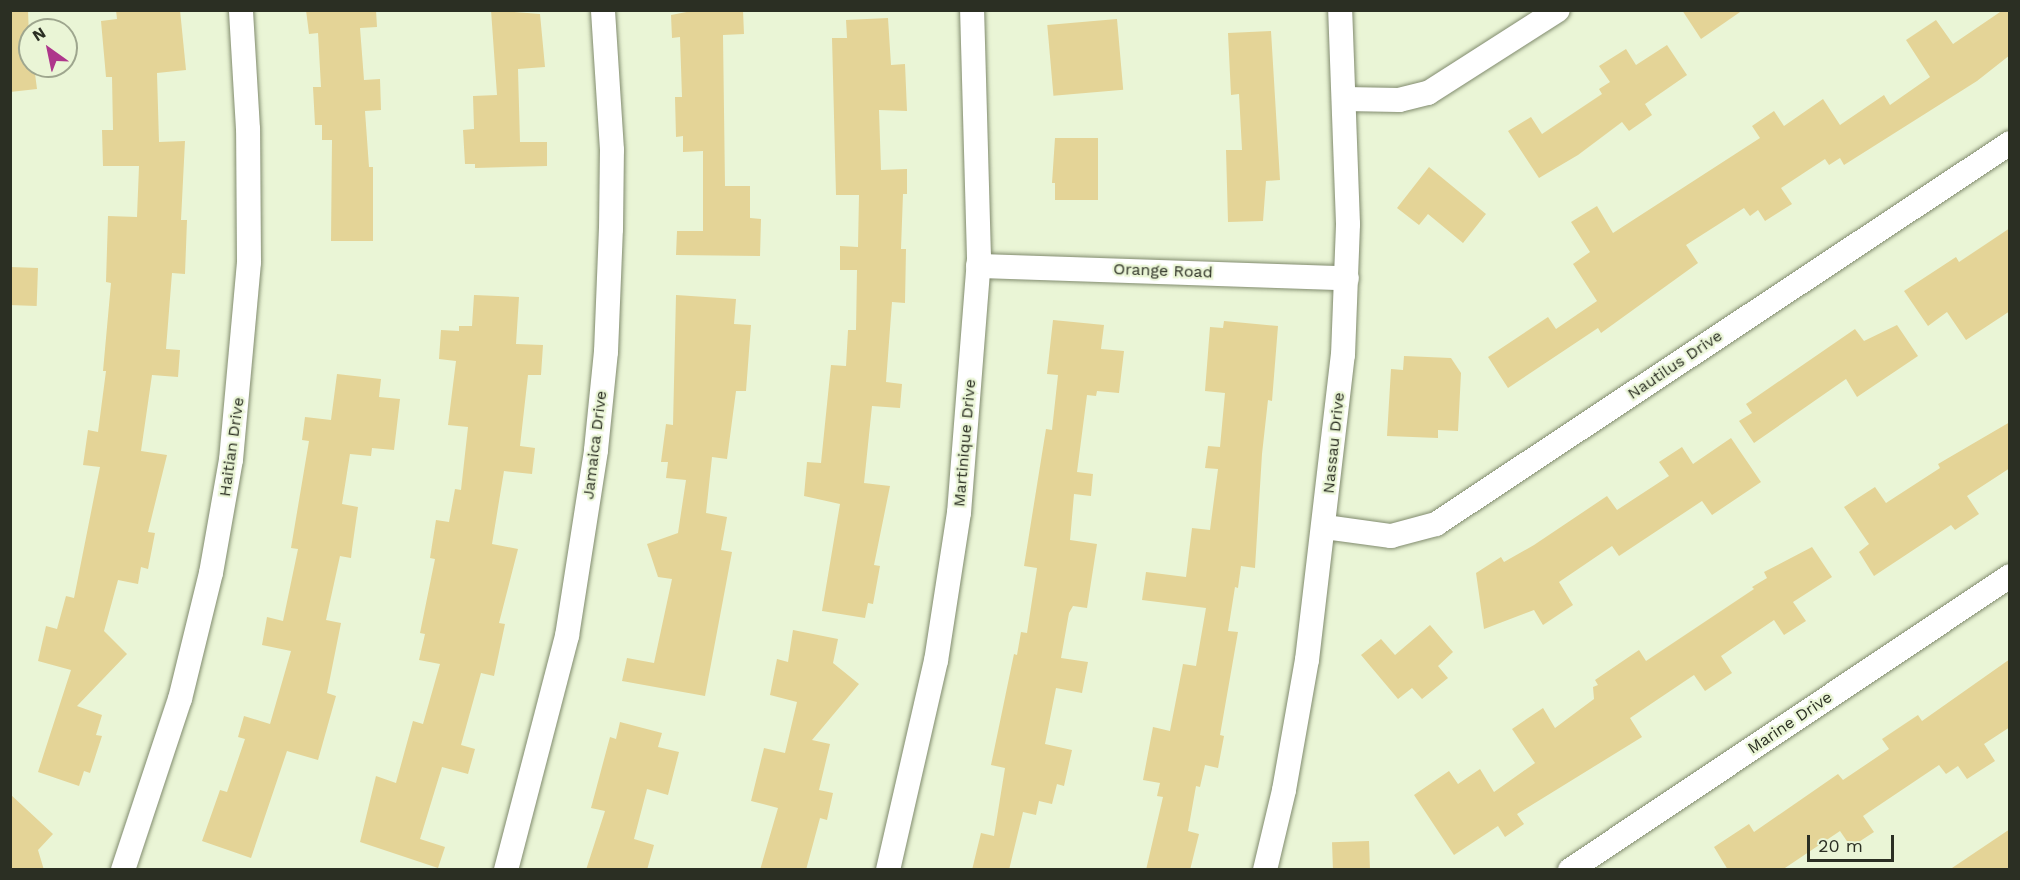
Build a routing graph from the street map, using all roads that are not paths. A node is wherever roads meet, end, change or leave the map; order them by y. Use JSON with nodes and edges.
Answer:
{"nodes":[{"id":1,"x":241,"y":10,"type":"edge"},
{"id":2,"x":603,"y":10,"type":"edge"},
{"id":3,"x":972,"y":10,"type":"edge"},
{"id":4,"x":1340,"y":10,"type":"edge"},
{"id":5,"x":1558,"y":10,"type":"edge"},
{"id":6,"x":1345,"y":99,"type":"junction"},
{"id":7,"x":2010,"y":143,"type":"edge"},
{"id":8,"x":978,"y":266,"type":"junction"},
{"id":9,"x":1347,"y":279,"type":"junction"},
{"id":10,"x":1325,"y":526,"type":"junction"},
{"id":11,"x":2010,"y":576,"type":"edge"},
{"id":12,"x":123,"y":870,"type":"edge"},
{"id":13,"x":506,"y":870,"type":"edge"},
{"id":14,"x":888,"y":870,"type":"edge"},
{"id":15,"x":1265,"y":870,"type":"edge"},
{"id":16,"x":1570,"y":870,"type":"edge"}],
"edges":[{"from":1,"to":12,"type":"street","name":"Haitian Drive"},
{"from":2,"to":13,"type":"street","name":"Jamaica Drive"},
{"from":3,"to":8,"type":"street","name":"Martinique Drive"},
{"from":4,"to":6,"type":"street","name":"Nassau Drive"},
{"from":5,"to":6,"type":"street"},
{"from":6,"to":9,"type":"street","name":"Nassau Drive"},
{"from":7,"to":10,"type":"street","name":"Nautilus Drive"},
{"from":8,"to":9,"type":"street","name":"Orange Road"},
{"from":8,"to":14,"type":"street","name":"Martinique Drive"},
{"from":9,"to":10,"type":"street","name":"Nassau Drive"},
{"from":10,"to":15,"type":"street","name":"Nassau Drive"},
{"from":11,"to":16,"type":"street","name":"Marine Drive"}]}
